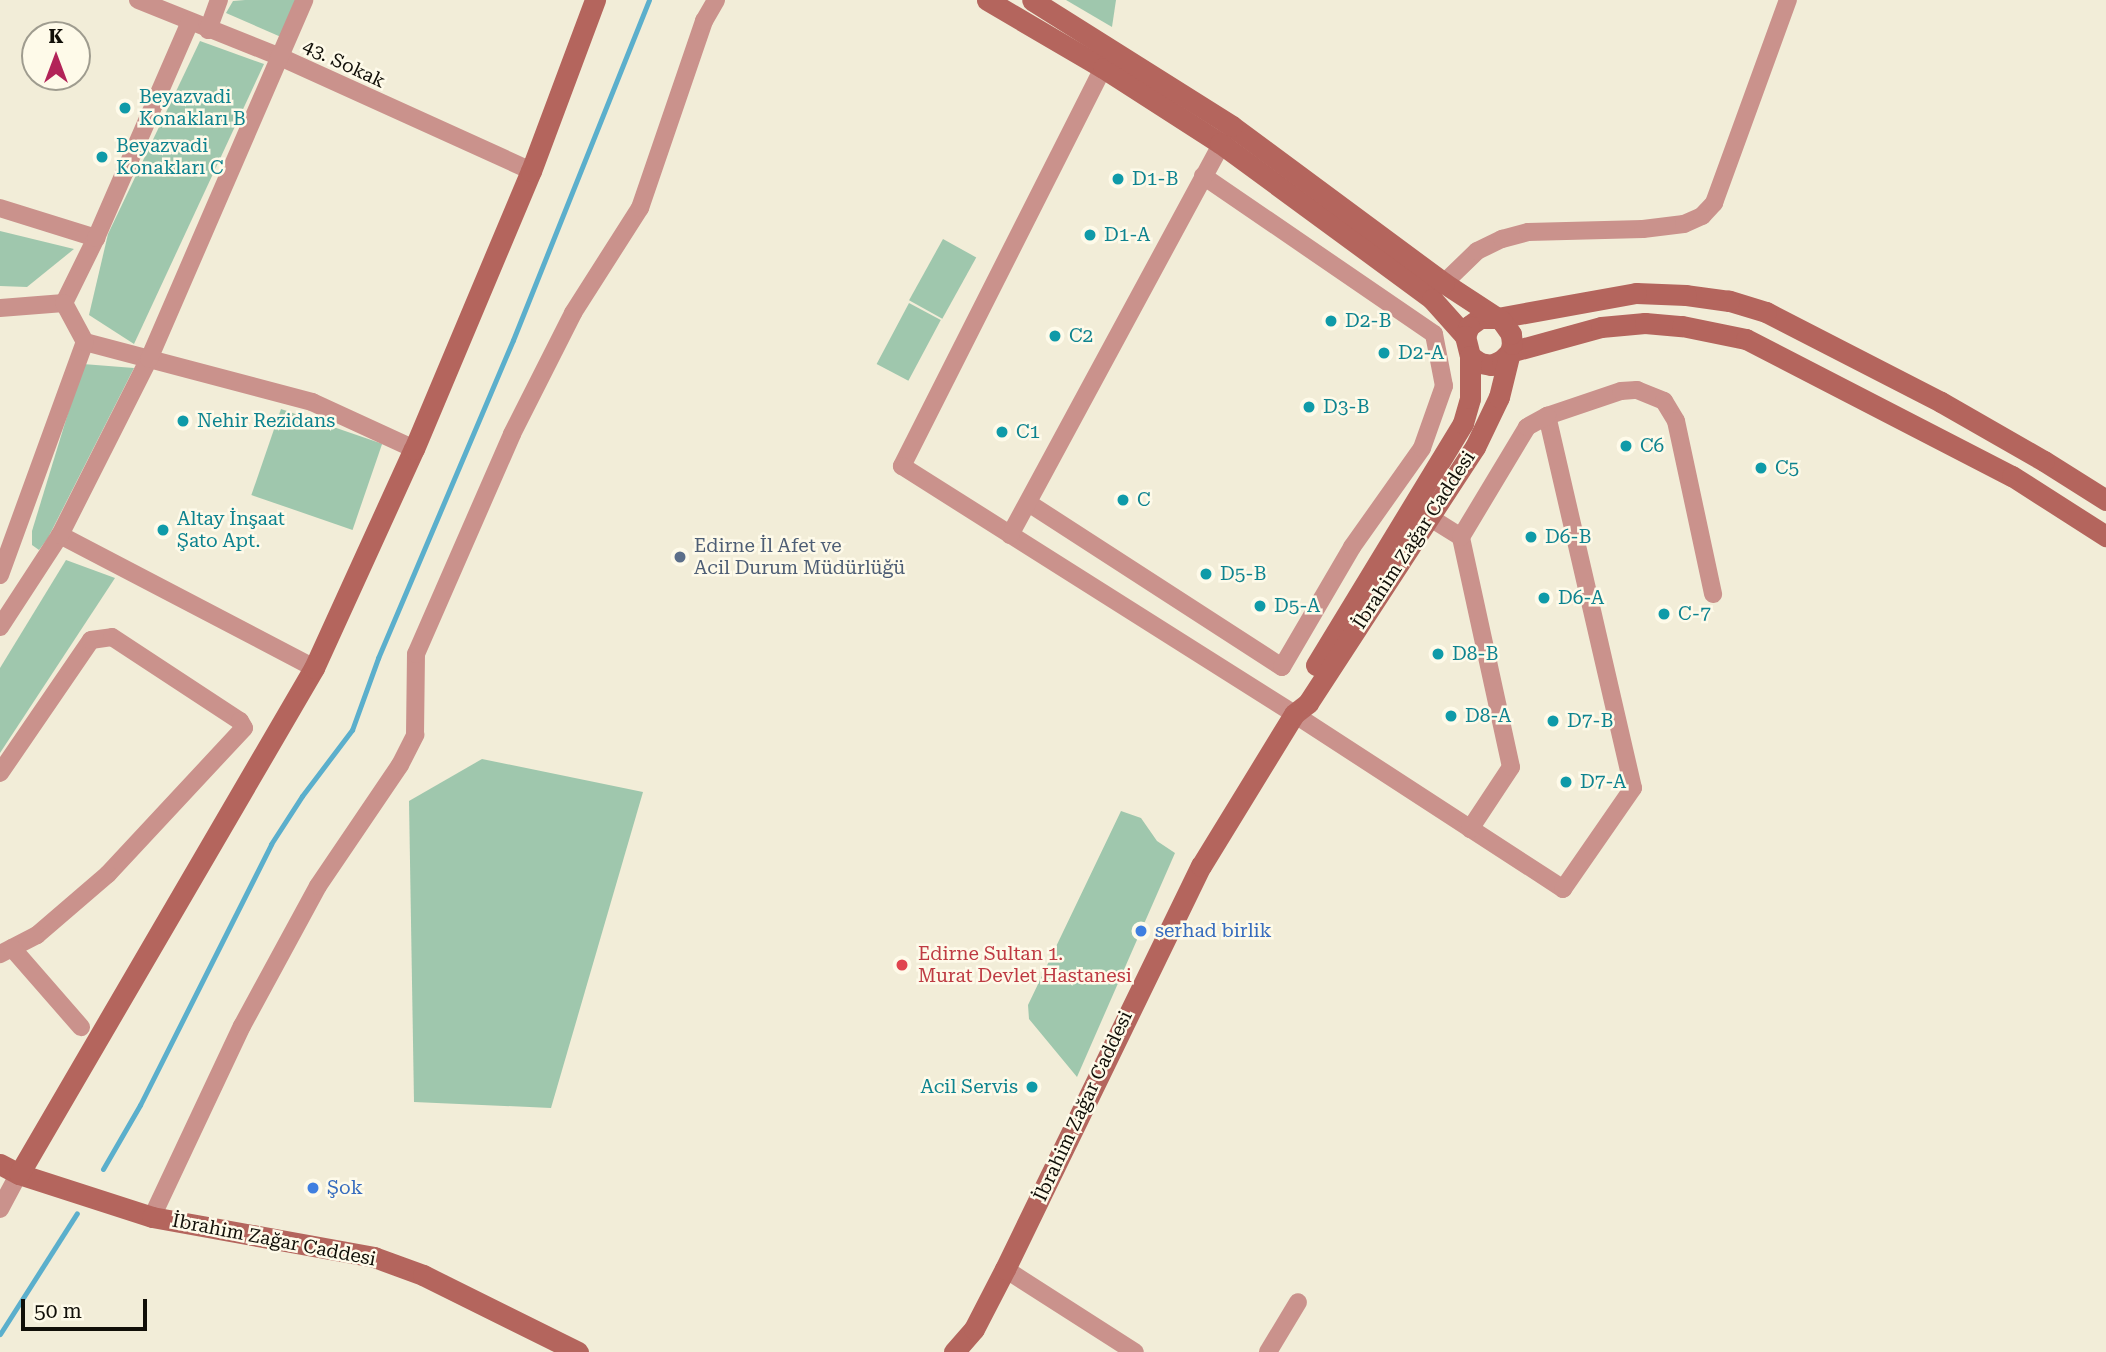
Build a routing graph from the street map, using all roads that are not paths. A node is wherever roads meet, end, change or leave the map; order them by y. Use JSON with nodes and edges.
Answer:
{"nodes":[{"id":1,"x":138,"y":0,"type":"edge"},
{"id":2,"x":219,"y":0,"type":"edge"},
{"id":3,"x":304,"y":0,"type":"edge"},
{"id":4,"x":595,"y":0,"type":"edge"},
{"id":5,"x":716,"y":0,"type":"edge"},
{"id":6,"x":987,"y":0,"type":"edge"},
{"id":7,"x":1032,"y":0,"type":"edge"},
{"id":8,"x":1788,"y":0,"type":"edge"},
{"id":9,"x":190,"y":22,"type":"junction"},
{"id":10,"x":208,"y":30,"type":"junction"},
{"id":11,"x":278,"y":56,"type":"junction"},
{"id":12,"x":1103,"y":68,"type":"junction"},
{"id":13,"x":1226,"y":134,"type":"junction"},
{"id":14,"x":531,"y":171,"type":"junction"},
{"id":15,"x":1203,"y":176,"type":"junction"},
{"id":16,"x":0,"y":208,"type":"edge"},
{"id":17,"x":96,"y":238,"type":"junction"},
{"id":18,"x":1444,"y":283,"type":"junction"},
{"id":19,"x":64,"y":303,"type":"junction"},
{"id":20,"x":0,"y":308,"type":"edge"},
{"id":21,"x":1497,"y":318,"type":"junction"},
{"id":22,"x":85,"y":342,"type":"junction"},
{"id":23,"x":1467,"y":346,"type":"junction"},
{"id":24,"x":1510,"y":352,"type":"junction"},
{"id":25,"x":149,"y":359,"type":"junction"},
{"id":26,"x":1547,"y":416,"type":"junction"},
{"id":27,"x":414,"y":449,"type":"junction"},
{"id":28,"x":2106,"y":500,"type":"edge"},
{"id":29,"x":1030,"y":503,"type":"junction"},
{"id":30,"x":1429,"y":517,"type":"junction"},
{"id":31,"x":60,"y":535,"type":"junction"},
{"id":32,"x":1010,"y":535,"type":"junction"},
{"id":33,"x":2106,"y":536,"type":"edge"},
{"id":34,"x":1461,"y":537,"type":"junction"},
{"id":35,"x":0,"y":575,"type":"edge"},
{"id":36,"x":1713,"y":594,"type":"dead end"},
{"id":37,"x":10,"y":610,"type":"junction"},
{"id":38,"x":0,"y":627,"type":"edge"},
{"id":39,"x":314,"y":668,"type":"junction"},
{"id":40,"x":1294,"y":714,"type":"junction"},
{"id":41,"x":0,"y":773,"type":"edge"},
{"id":42,"x":1470,"y":830,"type":"junction"},
{"id":43,"x":6,"y":951,"type":"edge"},
{"id":44,"x":80,"y":1027,"type":"dead end"},
{"id":45,"x":10,"y":1169,"type":"edge"},
{"id":46,"x":0,"y":1209,"type":"edge"},
{"id":47,"x":152,"y":1217,"type":"junction"},
{"id":48,"x":1005,"y":1269,"type":"junction"},
{"id":49,"x":1297,"y":1302,"type":"dead end"},
{"id":50,"x":579,"y":1352,"type":"edge"},
{"id":51,"x":954,"y":1352,"type":"edge"},
{"id":52,"x":1135,"y":1352,"type":"edge"},
{"id":53,"x":1268,"y":1352,"type":"edge"}],
"edges":[{"from":1,"to":9,"type":"street","name":"43. Sokak"},
{"from":2,"to":10,"type":"street"},
{"from":3,"to":11,"type":"street"},
{"from":4,"to":14,"type":"main road"},
{"from":5,"to":47,"type":"street"},
{"from":6,"to":12,"type":"main road"},
{"from":7,"to":13,"type":"main road"},
{"from":8,"to":18,"type":"street"},
{"from":9,"to":10,"type":"street","name":"43. Sokak"},
{"from":9,"to":17,"type":"street"},
{"from":10,"to":11,"type":"street","name":"43. Sokak"},
{"from":11,"to":14,"type":"street","name":"43. Sokak"},
{"from":11,"to":25,"type":"street"},
{"from":12,"to":13,"type":"main road"},
{"from":12,"to":32,"type":"street"},
{"from":13,"to":15,"type":"street"},
{"from":13,"to":18,"type":"main road"},
{"from":13,"to":23,"type":"main road"},
{"from":14,"to":27,"type":"main road"},
{"from":15,"to":29,"type":"street"},
{"from":15,"to":29,"type":"street"},
{"from":16,"to":17,"type":"street"},
{"from":17,"to":19,"type":"street"},
{"from":18,"to":21,"type":"main road"},
{"from":19,"to":20,"type":"street"},
{"from":19,"to":22,"type":"street"},
{"from":21,"to":23,"type":"main road"},
{"from":21,"to":24,"type":"main road"},
{"from":21,"to":28,"type":"main road"},
{"from":22,"to":25,"type":"street"},
{"from":22,"to":35,"type":"street"},
{"from":23,"to":24,"type":"main road"},
{"from":23,"to":40,"type":"main road","name":"İbrahim Zağar Caddesi"},
{"from":24,"to":30,"type":"main road","name":"İbrahim Zağar Caddesi"},
{"from":24,"to":33,"type":"main road"},
{"from":25,"to":27,"type":"street"},
{"from":25,"to":31,"type":"street"},
{"from":26,"to":34,"type":"street"},
{"from":26,"to":36,"type":"street"},
{"from":26,"to":42,"type":"street"},
{"from":27,"to":39,"type":"main road"},
{"from":29,"to":32,"type":"street"},
{"from":30,"to":34,"type":"street"},
{"from":30,"to":40,"type":"main road","name":"İbrahim Zağar Caddesi"},
{"from":31,"to":37,"type":"street"},
{"from":31,"to":39,"type":"street"},
{"from":32,"to":40,"type":"street"},
{"from":34,"to":42,"type":"street"},
{"from":35,"to":37,"type":"street"},
{"from":37,"to":38,"type":"street"},
{"from":39,"to":45,"type":"main road"},
{"from":40,"to":42,"type":"street"},
{"from":40,"to":48,"type":"main road","name":"İbrahim Zağar Caddesi"},
{"from":41,"to":43,"type":"street"},
{"from":43,"to":44,"type":"street"},
{"from":45,"to":46,"type":"street"},
{"from":45,"to":47,"type":"main road","name":"İbrahim Zağar Caddesi"},
{"from":47,"to":50,"type":"main road","name":"İbrahim Zağar Caddesi"},
{"from":48,"to":51,"type":"main road","name":"İbrahim Zağar Caddesi"},
{"from":48,"to":52,"type":"street"},
{"from":49,"to":53,"type":"street"}]}
